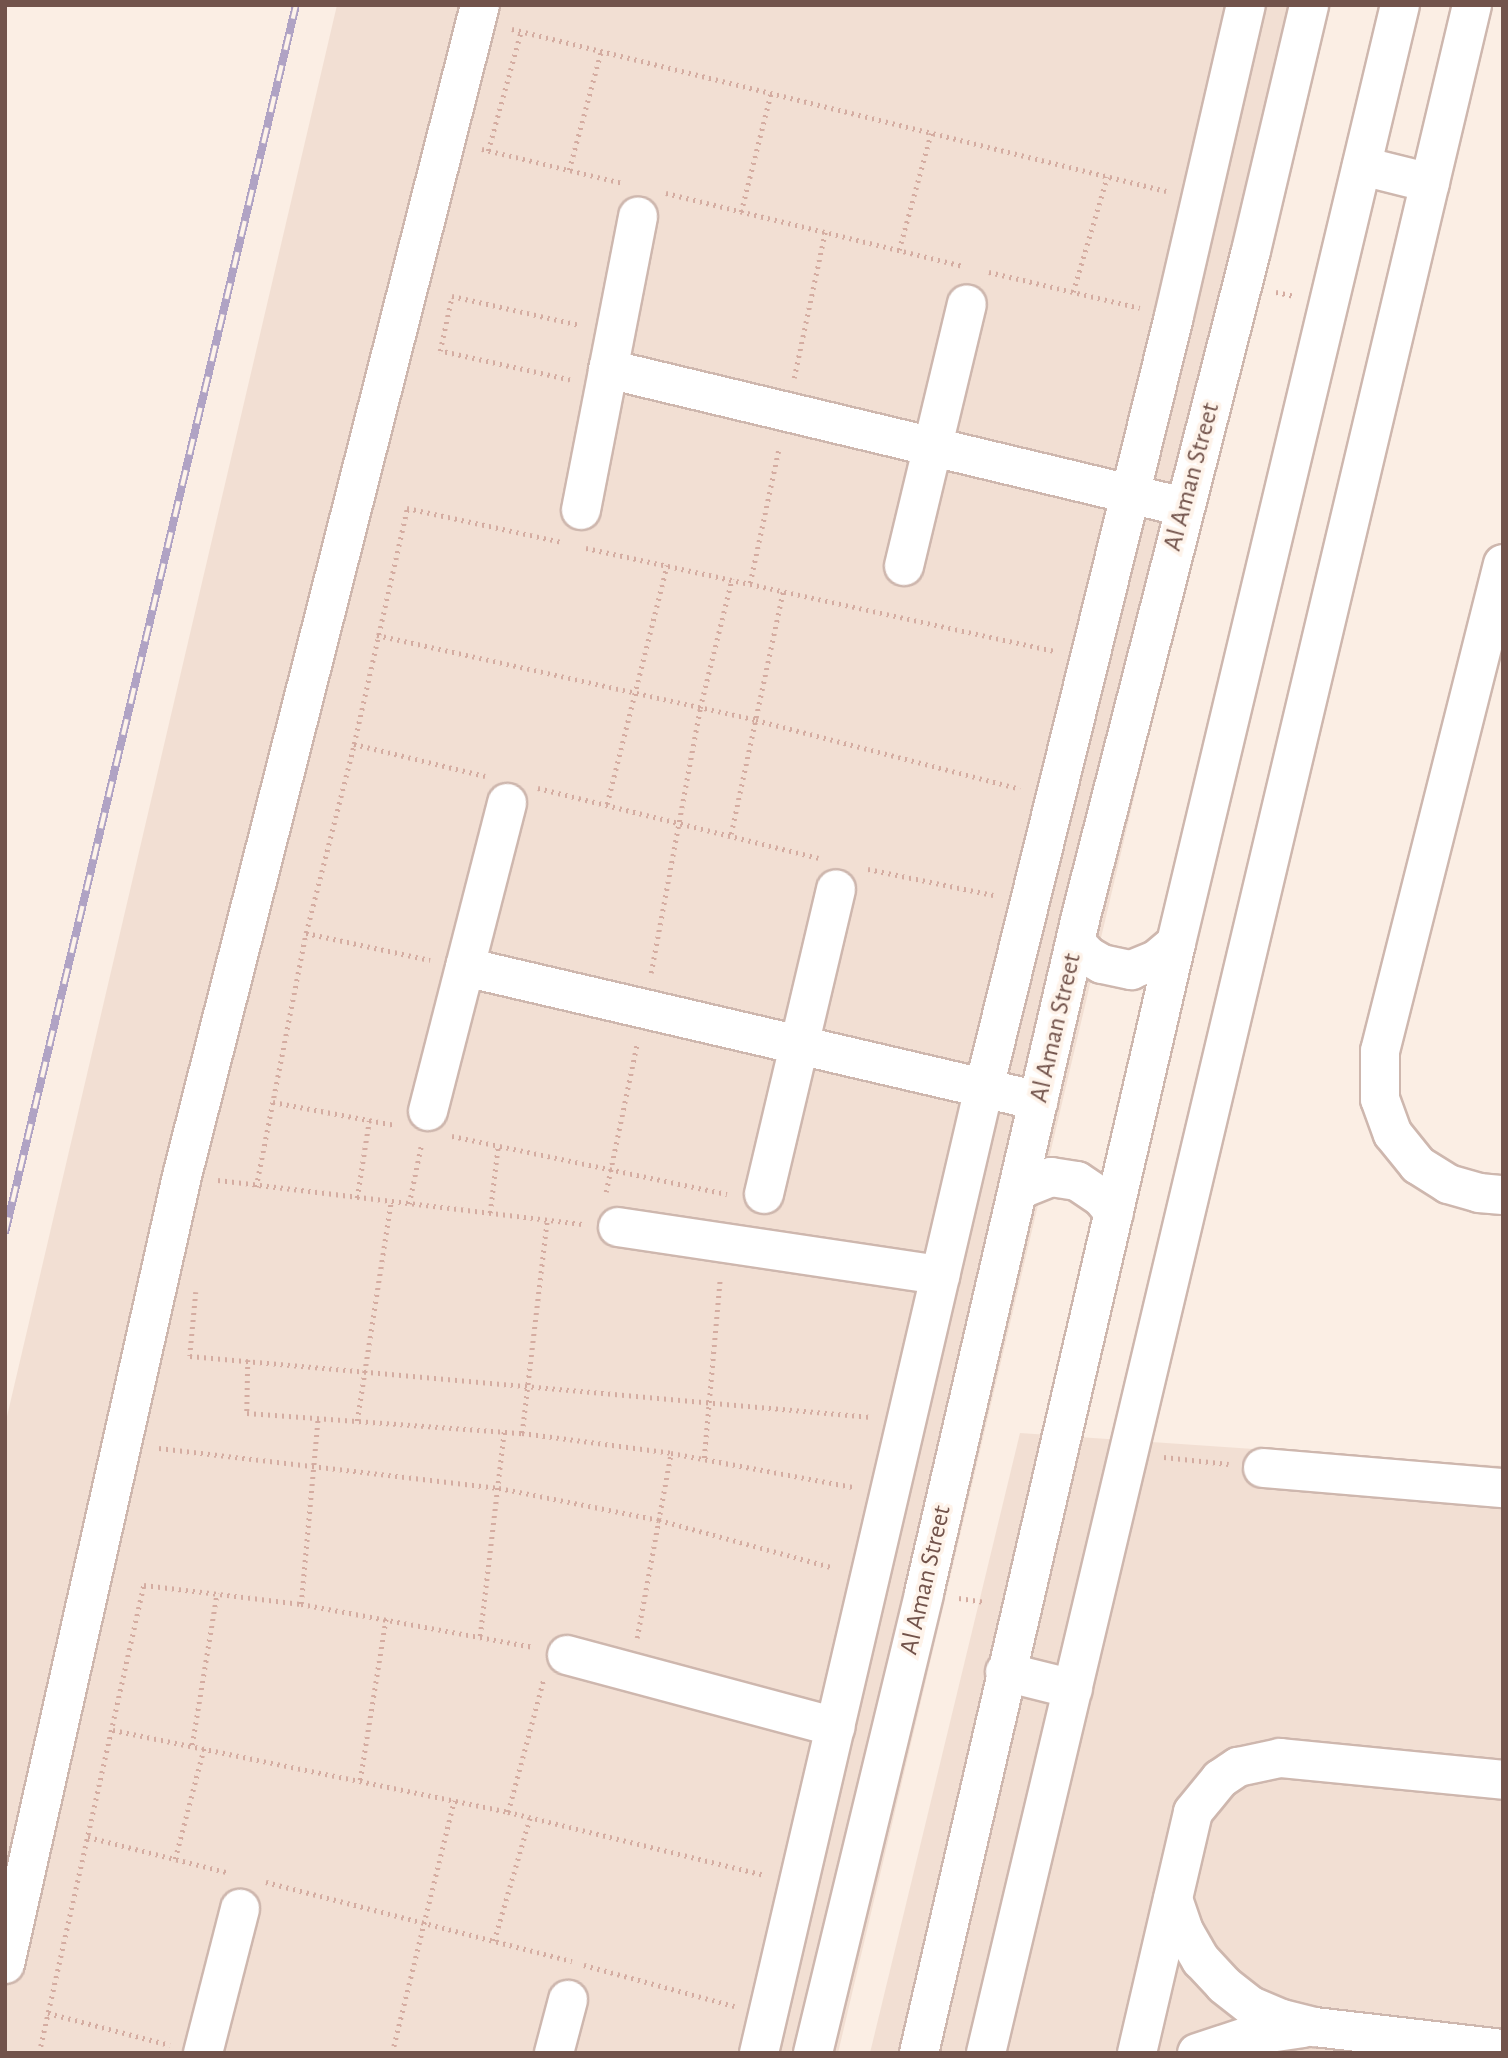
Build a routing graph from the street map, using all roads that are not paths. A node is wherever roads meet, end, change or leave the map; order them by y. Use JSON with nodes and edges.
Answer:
{"nodes":[{"id":1,"x":1246,"y":5,"type":"edge"},
{"id":2,"x":1309,"y":5,"type":"edge"},
{"id":3,"x":1400,"y":5,"type":"edge"},
{"id":4,"x":1472,"y":5,"type":"edge"},
{"id":5,"x":479,"y":13,"type":"edge"},
{"id":6,"x":1362,"y":166,"type":"junction"},
{"id":7,"x":1430,"y":183,"type":"junction"},
{"id":8,"x":642,"y":197,"type":"road end"},
{"id":9,"x":1197,"y":218,"type":"junction"},
{"id":10,"x":1247,"y":267,"type":"junction"},
{"id":11,"x":971,"y":287,"type":"road end"},
{"id":12,"x":609,"y":363,"type":"junction"},
{"id":13,"x":932,"y":447,"type":"junction"},
{"id":14,"x":1130,"y":494,"type":"junction"},
{"id":15,"x":1184,"y":507,"type":"junction"},
{"id":16,"x":580,"y":510,"type":"dead end"},
{"id":17,"x":1503,"y":564,"type":"edge"},
{"id":18,"x":904,"y":566,"type":"dead end"},
{"id":19,"x":510,"y":789,"type":"road end"},
{"id":20,"x":840,"y":872,"type":"road end"},
{"id":21,"x":1076,"y":943,"type":"junction"},
{"id":22,"x":1176,"y":943,"type":"junction"},
{"id":23,"x":465,"y":967,"type":"junction"},
{"id":24,"x":799,"y":1045,"type":"junction"},
{"id":25,"x":984,"y":1088,"type":"junction"},
{"id":26,"x":1039,"y":1101,"type":"junction"},
{"id":27,"x":426,"y":1121,"type":"road end"},
{"id":28,"x":1018,"y":1191,"type":"junction"},
{"id":29,"x":751,"y":1195,"type":"road end"},
{"id":30,"x":1503,"y":1195,"type":"edge"},
{"id":31,"x":1114,"y":1213,"type":"junction"},
{"id":32,"x":609,"y":1226,"type":"road end"},
{"id":33,"x":940,"y":1275,"type":"junction"},
{"id":34,"x":1263,"y":1468,"type":"road end"},
{"id":35,"x":1503,"y":1488,"type":"edge"},
{"id":36,"x":559,"y":1653,"type":"road end"},
{"id":37,"x":1005,"y":1672,"type":"junction"},
{"id":38,"x":1073,"y":1689,"type":"junction"},
{"id":39,"x":835,"y":1727,"type":"junction"},
{"id":40,"x":1503,"y":1780,"type":"edge"},
{"id":41,"x":246,"y":1888,"type":"road end"},
{"id":42,"x":1174,"y":1899,"type":"junction"},
{"id":43,"x":5,"y":1964,"type":"edge"},
{"id":44,"x":568,"y":2000,"type":"dead end"},
{"id":45,"x":767,"y":2016,"type":"junction"},
{"id":46,"x":1315,"y":2027,"type":"junction"},
{"id":47,"x":816,"y":2042,"type":"edge"},
{"id":48,"x":188,"y":2049,"type":"edge"},
{"id":49,"x":1503,"y":2049,"type":"edge"},
{"id":50,"x":554,"y":2053,"type":"edge"},
{"id":51,"x":759,"y":2053,"type":"edge"},
{"id":52,"x":919,"y":2053,"type":"edge"},
{"id":53,"x":986,"y":2053,"type":"edge"},
{"id":54,"x":1137,"y":2053,"type":"edge"},
{"id":55,"x":1197,"y":2053,"type":"edge"}],
"edges":[{"from":1,"to":9,"type":"street"},
{"from":2,"to":10,"type":"street","name":"Al Aman Street"},
{"from":3,"to":6,"type":"street"},
{"from":4,"to":7,"type":"street"},
{"from":5,"to":43,"type":"street"},
{"from":6,"to":7,"type":"street"},
{"from":6,"to":22,"type":"street"},
{"from":7,"to":38,"type":"street"},
{"from":8,"to":12,"type":"street"},
{"from":9,"to":10,"type":"street"},
{"from":9,"to":14,"type":"street"},
{"from":10,"to":15,"type":"street","name":"Al Aman Street"},
{"from":11,"to":13,"type":"street"},
{"from":12,"to":13,"type":"street"},
{"from":12,"to":16,"type":"street"},
{"from":13,"to":14,"type":"street"},
{"from":13,"to":18,"type":"street"},
{"from":14,"to":15,"type":"street"},
{"from":14,"to":25,"type":"street"},
{"from":15,"to":21,"type":"street","name":"Al Aman Street"},
{"from":17,"to":30,"type":"street"},
{"from":19,"to":23,"type":"street"},
{"from":20,"to":24,"type":"street"},
{"from":21,"to":22,"type":"street"},
{"from":21,"to":26,"type":"street","name":"Al Aman Street"},
{"from":22,"to":31,"type":"street"},
{"from":23,"to":24,"type":"street"},
{"from":23,"to":27,"type":"street"},
{"from":24,"to":25,"type":"street"},
{"from":24,"to":29,"type":"street"},
{"from":25,"to":26,"type":"street"},
{"from":25,"to":33,"type":"street"},
{"from":26,"to":28,"type":"street","name":"Al Aman Street"},
{"from":28,"to":31,"type":"street"},
{"from":28,"to":47,"type":"street","name":"Al Aman Street"},
{"from":31,"to":37,"type":"street"},
{"from":32,"to":33,"type":"street"},
{"from":33,"to":39,"type":"street"},
{"from":34,"to":35,"type":"street"},
{"from":36,"to":39,"type":"street"},
{"from":37,"to":38,"type":"street"},
{"from":37,"to":52,"type":"street"},
{"from":38,"to":53,"type":"street"},
{"from":39,"to":45,"type":"street"},
{"from":40,"to":42,"type":"street"},
{"from":41,"to":48,"type":"street"},
{"from":42,"to":46,"type":"street"},
{"from":42,"to":54,"type":"street"},
{"from":44,"to":50,"type":"street"},
{"from":45,"to":47,"type":"street"},
{"from":45,"to":51,"type":"street"},
{"from":46,"to":49,"type":"street"},
{"from":46,"to":55,"type":"street"}]}
